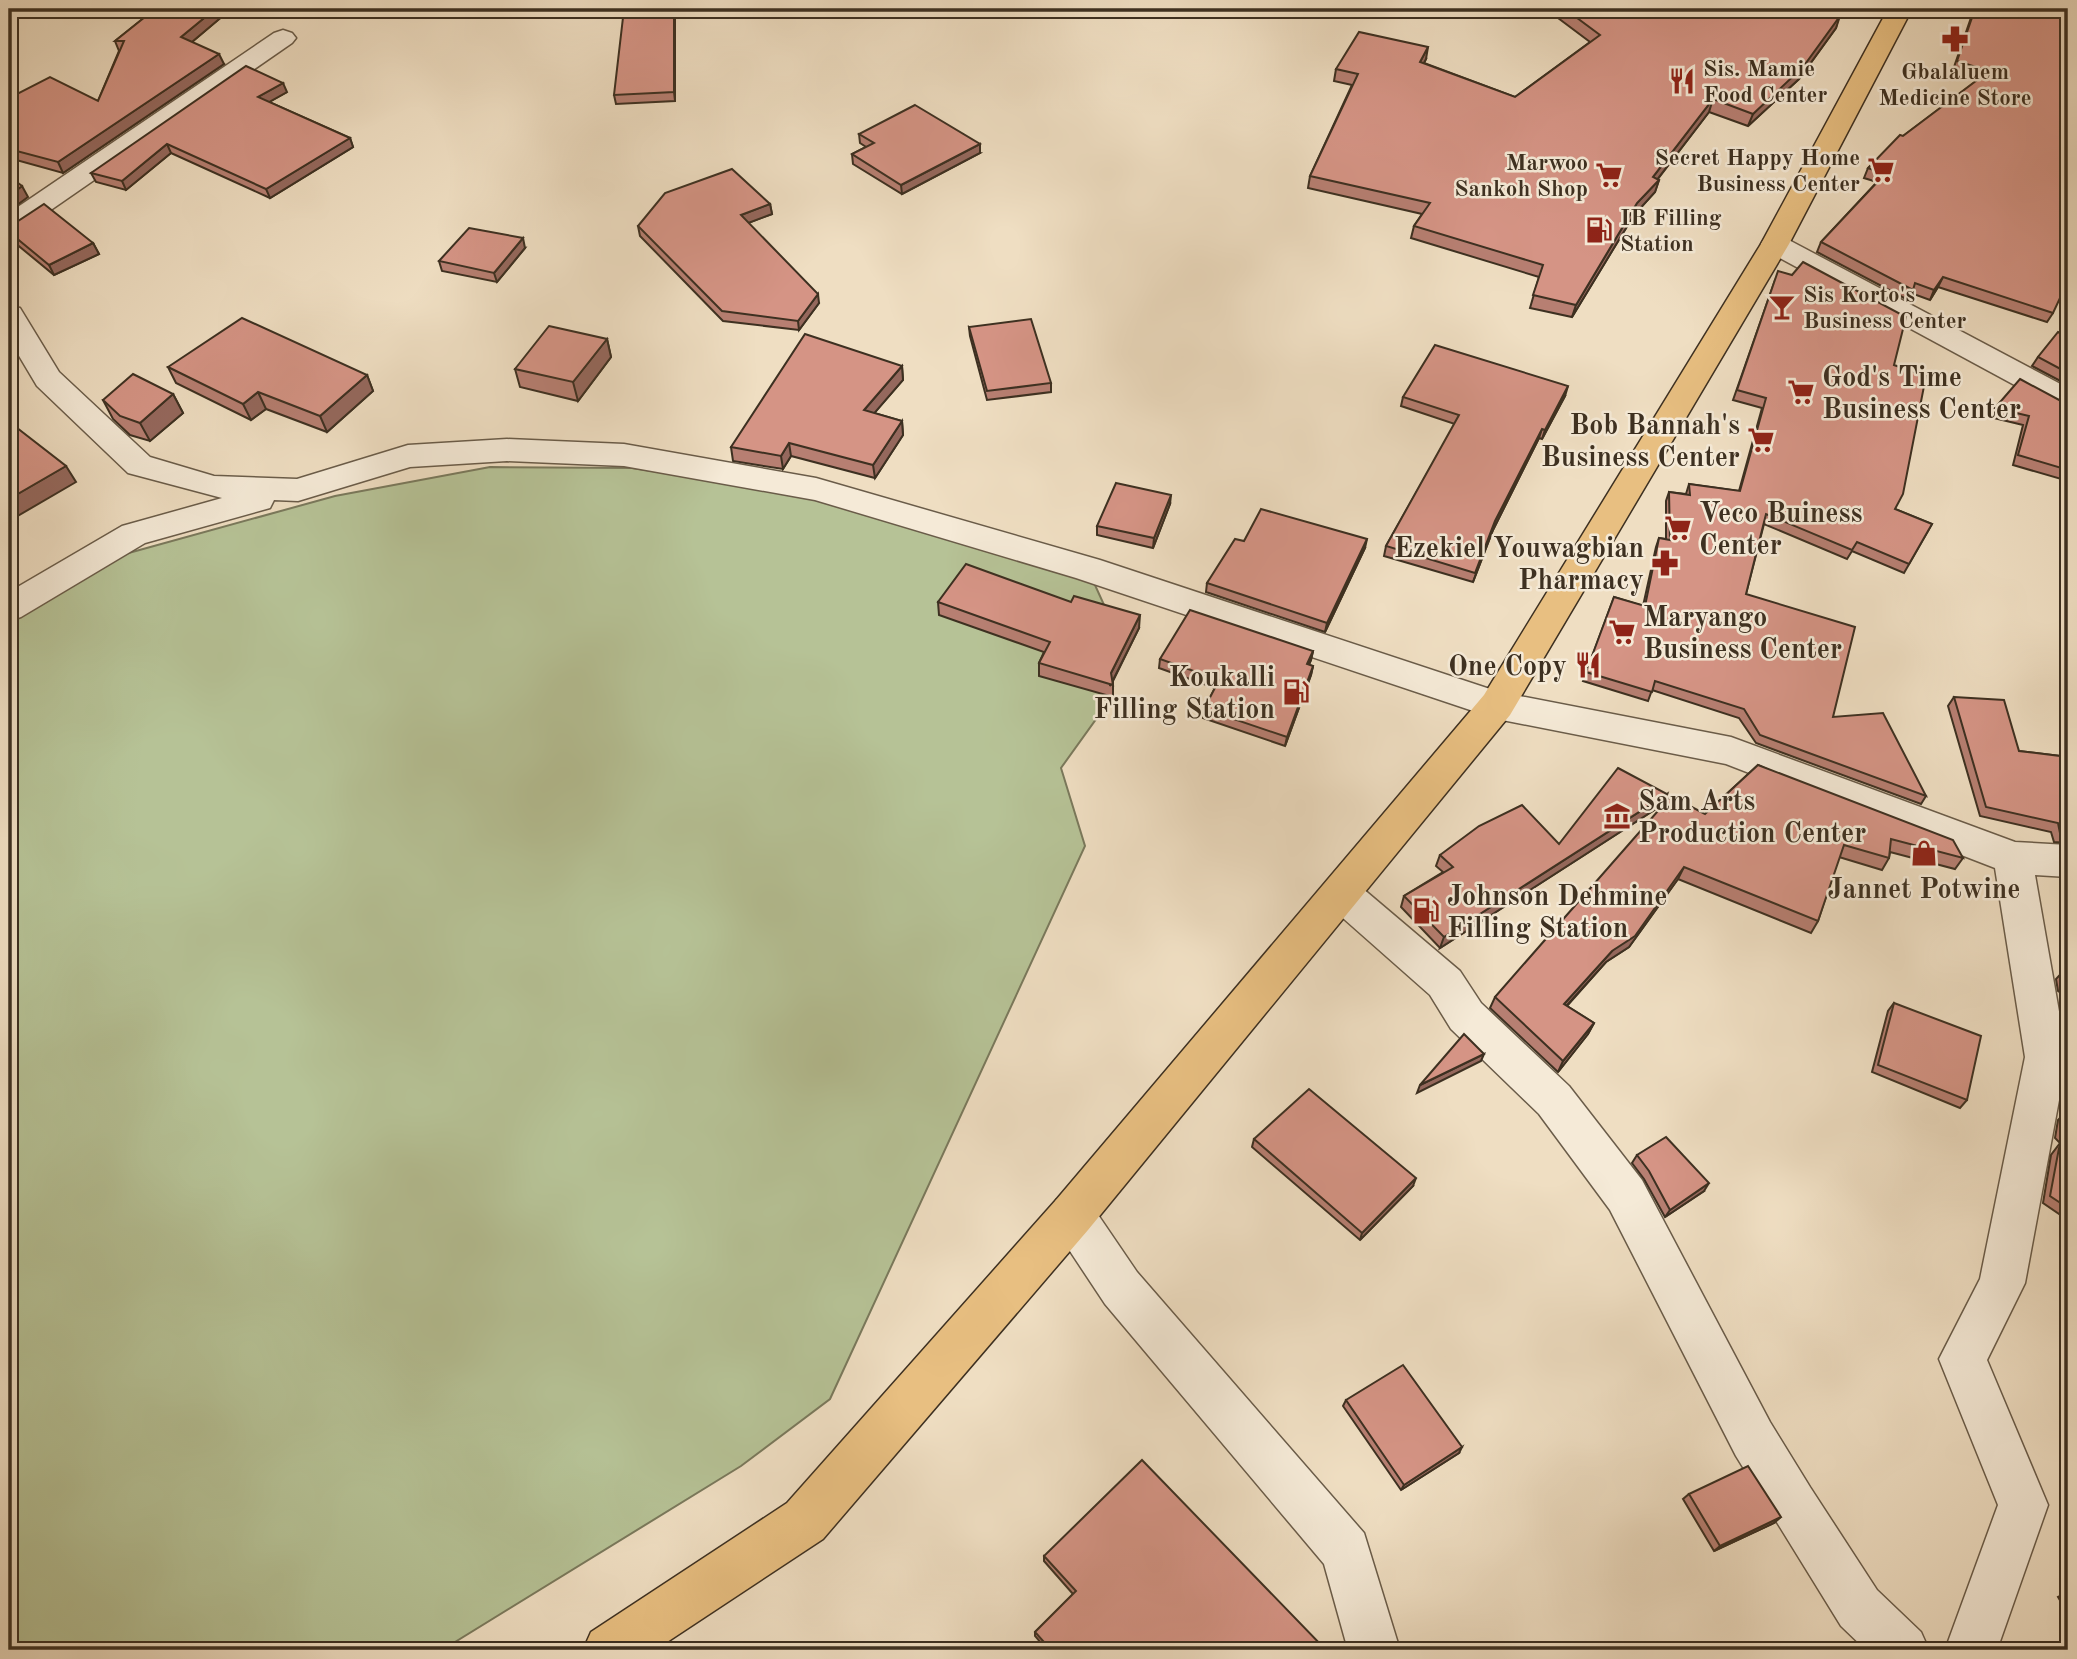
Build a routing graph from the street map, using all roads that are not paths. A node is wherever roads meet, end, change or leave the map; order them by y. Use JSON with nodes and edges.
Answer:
{"nodes":[{"id":1,"x":1900,"y":9,"type":"edge"},
{"id":2,"x":283,"y":38,"type":"dead end"},
{"id":3,"x":9,"y":226,"type":"edge"},
{"id":4,"x":1775,"y":244,"type":"junction"},
{"id":5,"x":9,"y":315,"type":"edge"},
{"id":6,"x":2068,"y":401,"type":"edge"},
{"id":7,"x":298,"y":490,"type":"junction"},
{"id":8,"x":9,"y":608,"type":"edge"},
{"id":9,"x":1496,"y":705,"type":"junction"},
{"id":10,"x":2013,"y":858,"type":"junction"},
{"id":11,"x":2068,"y":861,"type":"edge"},
{"id":12,"x":1341,"y":893,"type":"junction"},
{"id":13,"x":1072,"y":1215,"type":"junction"},
{"id":14,"x":609,"y":1650,"type":"edge"},
{"id":15,"x":1374,"y":1650,"type":"edge"},
{"id":16,"x":1903,"y":1650,"type":"edge"},
{"id":17,"x":1971,"y":1650,"type":"edge"}],
"edges":[{"from":1,"to":4,"type":"main road"},
{"from":2,"to":3,"type":"street"},
{"from":4,"to":6,"type":"street"},
{"from":4,"to":9,"type":"main road"},
{"from":5,"to":7,"type":"street"},
{"from":7,"to":8,"type":"street"},
{"from":7,"to":9,"type":"street"},
{"from":9,"to":10,"type":"street"},
{"from":9,"to":12,"type":"main road"},
{"from":10,"to":11,"type":"street"},
{"from":10,"to":17,"type":"street"},
{"from":12,"to":13,"type":"main road"},
{"from":12,"to":16,"type":"street"},
{"from":13,"to":14,"type":"main road"},
{"from":13,"to":15,"type":"street"}]}
